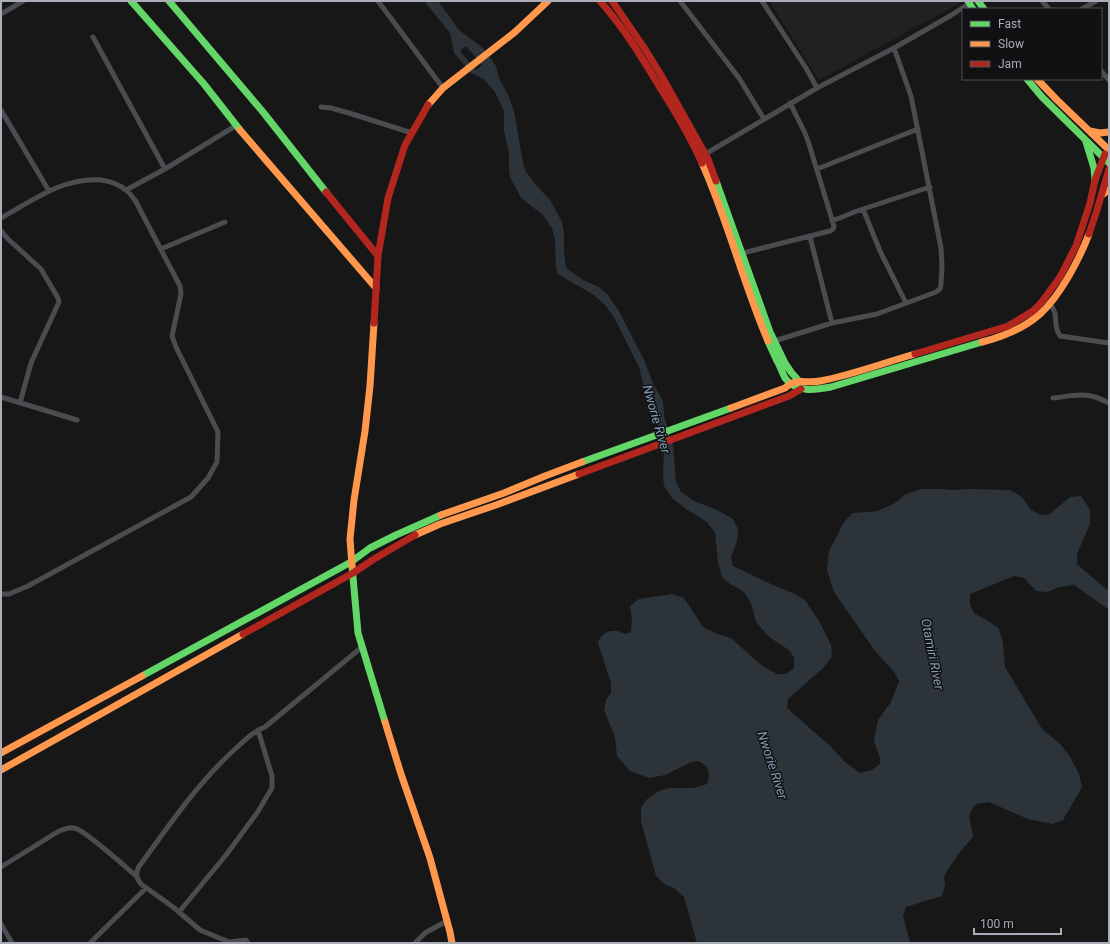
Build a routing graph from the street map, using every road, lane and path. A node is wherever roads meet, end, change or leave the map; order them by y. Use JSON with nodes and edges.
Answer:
{"nodes":[{"id":1,"x":23,"y":1,"type":"edge"},
{"id":2,"x":131,"y":1,"type":"edge"},
{"id":3,"x":169,"y":1,"type":"edge"},
{"id":4,"x":378,"y":1,"type":"edge"},
{"id":5,"x":548,"y":1,"type":"edge"},
{"id":6,"x":600,"y":1,"type":"edge"},
{"id":7,"x":612,"y":1,"type":"edge"},
{"id":8,"x":680,"y":1,"type":"edge"},
{"id":9,"x":762,"y":1,"type":"edge"},
{"id":10,"x":1096,"y":1,"type":"edge"},
{"id":11,"x":1084,"y":8,"type":"edge"},
{"id":12,"x":962,"y":9,"type":"edge"},
{"id":13,"x":1,"y":14,"type":"edge"},
{"id":14,"x":93,"y":37,"type":"dead end"},
{"id":15,"x":894,"y":48,"type":"junction"},
{"id":16,"x":1102,"y":72,"type":"edge"},
{"id":17,"x":1028,"y":80,"type":"edge"},
{"id":18,"x":1038,"y":80,"type":"edge"},
{"id":19,"x":1109,"y":80,"type":"edge"},
{"id":20,"x":443,"y":88,"type":"junction"},
{"id":21,"x":817,"y":88,"type":"junction"},
{"id":22,"x":790,"y":103,"type":"junction"},
{"id":23,"x":321,"y":107,"type":"dead end"},
{"id":24,"x":1,"y":110,"type":"edge"},
{"id":25,"x":764,"y":119,"type":"junction"},
{"id":26,"x":237,"y":125,"type":"junction"},
{"id":27,"x":918,"y":129,"type":"junction"},
{"id":28,"x":1090,"y":131,"type":"junction"},
{"id":29,"x":1109,"y":132,"type":"edge"},
{"id":30,"x":412,"y":133,"type":"junction"},
{"id":31,"x":1085,"y":140,"type":"junction"},
{"id":32,"x":1108,"y":148,"type":"edge"},
{"id":33,"x":702,"y":156,"type":"junction"},
{"id":34,"x":1104,"y":157,"type":"junction"},
{"id":35,"x":1109,"y":163,"type":"edge"},
{"id":36,"x":165,"y":169,"type":"junction"},
{"id":37,"x":817,"y":169,"type":"junction"},
{"id":38,"x":1109,"y":169,"type":"edge"},
{"id":39,"x":1095,"y":180,"type":"junction"},
{"id":40,"x":930,"y":187,"type":"junction"},
{"id":41,"x":126,"y":190,"type":"junction"},
{"id":42,"x":1109,"y":190,"type":"edge"},
{"id":43,"x":49,"y":191,"type":"junction"},
{"id":44,"x":1102,"y":195,"type":"junction"},
{"id":45,"x":863,"y":209,"type":"junction"},
{"id":46,"x":1,"y":218,"type":"edge"},
{"id":47,"x":832,"y":221,"type":"junction"},
{"id":48,"x":225,"y":222,"type":"dead end"},
{"id":49,"x":1,"y":231,"type":"edge"},
{"id":50,"x":810,"y":237,"type":"junction"},
{"id":51,"x":161,"y":249,"type":"junction"},
{"id":52,"x":739,"y":254,"type":"junction"},
{"id":53,"x":378,"y":256,"type":"junction"},
{"id":54,"x":376,"y":288,"type":"junction"},
{"id":55,"x":906,"y":303,"type":"junction"},
{"id":56,"x":1049,"y":303,"type":"junction"},
{"id":57,"x":832,"y":323,"type":"junction"},
{"id":58,"x":771,"y":342,"type":"junction"},
{"id":59,"x":1109,"y":343,"type":"edge"},
{"id":60,"x":800,"y":381,"type":"junction"},
{"id":61,"x":790,"y":383,"type":"junction"},
{"id":62,"x":801,"y":389,"type":"junction"},
{"id":63,"x":1,"y":398,"type":"edge"},
{"id":64,"x":1053,"y":398,"type":"dead end"},
{"id":65,"x":20,"y":403,"type":"junction"},
{"id":66,"x":1109,"y":403,"type":"edge"},
{"id":67,"x":77,"y":420,"type":"dead end"},
{"id":68,"x":352,"y":562,"type":"junction"},
{"id":69,"x":352,"y":573,"type":"junction"},
{"id":70,"x":1,"y":594,"type":"edge"},
{"id":71,"x":362,"y":647,"type":"junction"},
{"id":72,"x":258,"y":730,"type":"junction"},
{"id":73,"x":1,"y":753,"type":"edge"},
{"id":74,"x":1,"y":770,"type":"edge"},
{"id":75,"x":1,"y":867,"type":"edge"},
{"id":76,"x":136,"y":876,"type":"junction"},
{"id":77,"x":146,"y":888,"type":"junction"},
{"id":78,"x":179,"y":912,"type":"junction"},
{"id":79,"x":447,"y":920,"type":"junction"},
{"id":80,"x":1,"y":924,"type":"edge"},
{"id":81,"x":12,"y":943,"type":"edge"},
{"id":82,"x":90,"y":943,"type":"edge"},
{"id":83,"x":248,"y":943,"type":"edge"},
{"id":84,"x":415,"y":943,"type":"edge"},
{"id":85,"x":452,"y":943,"type":"edge"}],
"edges":[{"from":1,"to":13,"type":"street"},
{"from":2,"to":26,"type":"main road"},
{"from":3,"to":53,"type":"main road"},
{"from":4,"to":20,"type":"street"},
{"from":5,"to":20,"type":"main road"},
{"from":6,"to":33,"type":"main road"},
{"from":7,"to":33,"type":"main road"},
{"from":8,"to":25,"type":"street"},
{"from":9,"to":21,"type":"street"},
{"from":10,"to":11,"type":"street"},
{"from":12,"to":15,"type":"street"},
{"from":14,"to":36,"type":"street"},
{"from":15,"to":21,"type":"street"},
{"from":15,"to":27,"type":"street"},
{"from":16,"to":19,"type":"street"},
{"from":17,"to":31,"type":"main road"},
{"from":18,"to":28,"type":"main road"},
{"from":20,"to":30,"type":"main road"},
{"from":21,"to":22,"type":"street"},
{"from":22,"to":25,"type":"street"},
{"from":22,"to":37,"type":"street"},
{"from":23,"to":30,"type":"street"},
{"from":24,"to":43,"type":"street"},
{"from":25,"to":33,"type":"street"},
{"from":26,"to":36,"type":"street"},
{"from":26,"to":54,"type":"main road"},
{"from":27,"to":37,"type":"street"},
{"from":27,"to":40,"type":"street"},
{"from":28,"to":29,"type":"main road"},
{"from":28,"to":32,"type":"main road"},
{"from":30,"to":53,"type":"main road"},
{"from":31,"to":34,"type":"main road"},
{"from":31,"to":39,"type":"main road"},
{"from":32,"to":34,"type":"main road"},
{"from":33,"to":52,"type":"main road"},
{"from":34,"to":35,"type":"main road"},
{"from":34,"to":39,"type":"main road"},
{"from":36,"to":41,"type":"street"},
{"from":37,"to":47,"type":"street"},
{"from":38,"to":44,"type":"main road"},
{"from":39,"to":60,"type":"main road"},
{"from":40,"to":45,"type":"street"},
{"from":40,"to":55,"type":"street"},
{"from":41,"to":43,"type":"street"},
{"from":41,"to":51,"type":"street"},
{"from":42,"to":44,"type":"main road"},
{"from":43,"to":46,"type":"street"},
{"from":44,"to":56,"type":"main road"},
{"from":45,"to":47,"type":"street"},
{"from":45,"to":55,"type":"street"},
{"from":47,"to":50,"type":"street"},
{"from":48,"to":51,"type":"street"},
{"from":49,"to":65,"type":"street"},
{"from":50,"to":52,"type":"street"},
{"from":50,"to":57,"type":"street"},
{"from":51,"to":70,"type":"street"},
{"from":52,"to":58,"type":"main road"},
{"from":53,"to":54,"type":"main road"},
{"from":54,"to":68,"type":"main road"},
{"from":55,"to":57,"type":"street"},
{"from":56,"to":59,"type":"street"},
{"from":56,"to":62,"type":"main road"},
{"from":57,"to":58,"type":"street"},
{"from":58,"to":60,"type":"main road"},
{"from":58,"to":61,"type":"main road"},
{"from":60,"to":61,"type":"main road"},
{"from":60,"to":62,"type":"main road"},
{"from":61,"to":62,"type":"main road"},
{"from":61,"to":68,"type":"main road"},
{"from":62,"to":69,"type":"main road"},
{"from":63,"to":65,"type":"street"},
{"from":64,"to":66,"type":"street"},
{"from":65,"to":67,"type":"street"},
{"from":68,"to":69,"type":"main road"},
{"from":68,"to":73,"type":"main road"},
{"from":69,"to":71,"type":"main road"},
{"from":69,"to":74,"type":"main road"},
{"from":71,"to":72,"type":"street"},
{"from":71,"to":79,"type":"main road"},
{"from":72,"to":76,"type":"street"},
{"from":72,"to":78,"type":"street"},
{"from":75,"to":76,"type":"street"},
{"from":76,"to":77,"type":"street"},
{"from":77,"to":78,"type":"street"},
{"from":77,"to":82,"type":"street"},
{"from":78,"to":83,"type":"street"},
{"from":79,"to":84,"type":"street"},
{"from":79,"to":85,"type":"main road"},
{"from":80,"to":81,"type":"street"}]}
